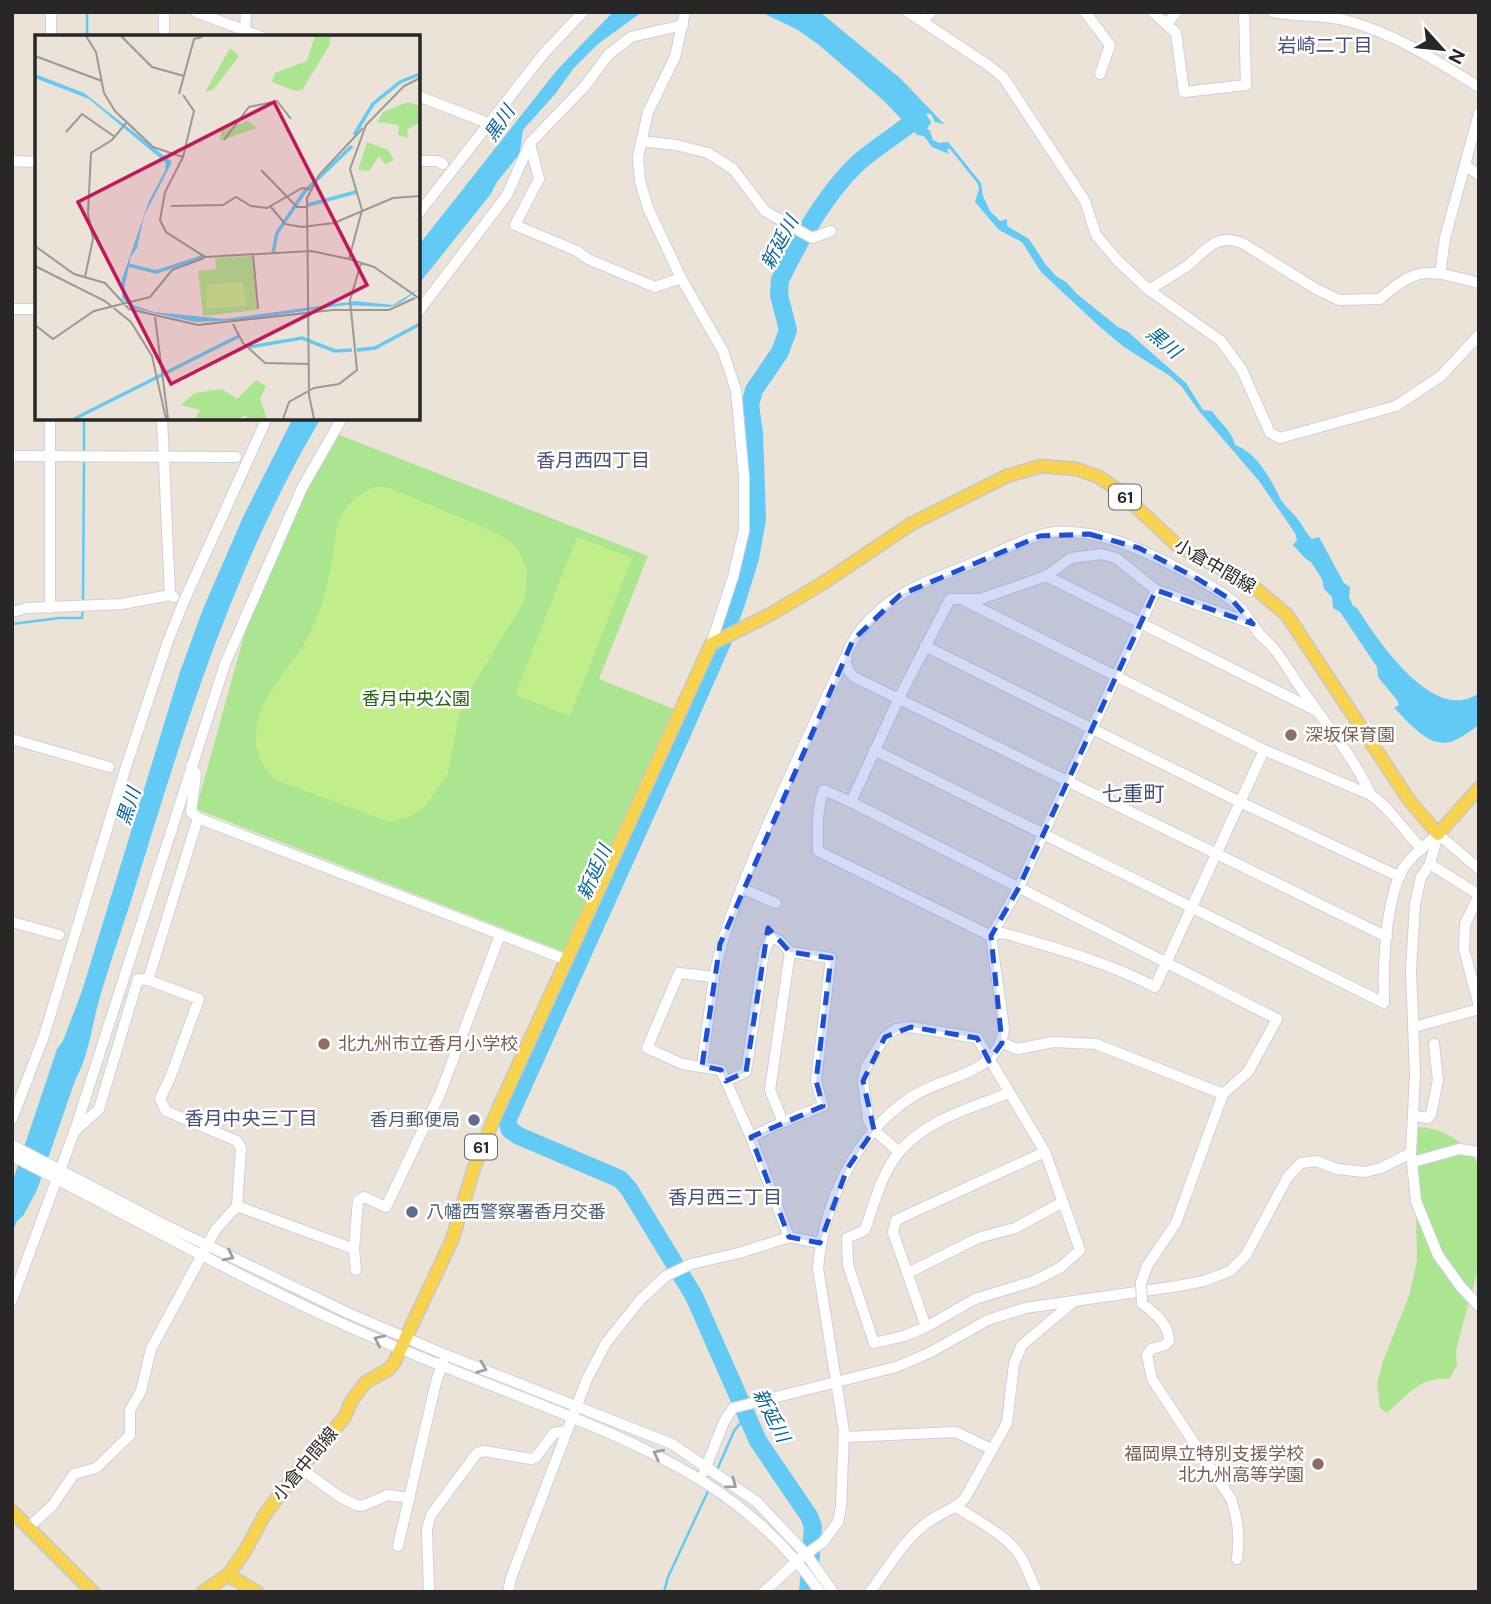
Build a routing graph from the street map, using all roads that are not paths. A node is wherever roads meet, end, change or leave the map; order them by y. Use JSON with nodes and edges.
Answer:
{"nodes":[{"id":1,"x":51,"y":12,"type":"edge"},
{"id":2,"x":164,"y":12,"type":"edge"},
{"id":3,"x":196,"y":12,"type":"edge"},
{"id":4,"x":246,"y":12,"type":"edge"},
{"id":5,"x":583,"y":12,"type":"edge"},
{"id":6,"x":908,"y":12,"type":"edge"},
{"id":7,"x":931,"y":12,"type":"edge"},
{"id":8,"x":1085,"y":12,"type":"edge"},
{"id":9,"x":1153,"y":12,"type":"edge"},
{"id":10,"x":1176,"y":12,"type":"edge"},
{"id":11,"x":1244,"y":12,"type":"edge"},
{"id":12,"x":1273,"y":12,"type":"edge"},
{"id":13,"x":1344,"y":12,"type":"edge"},
{"id":14,"x":1308,"y":14,"type":"edge"},
{"id":15,"x":1322,"y":16,"type":"junction"},
{"id":16,"x":684,"y":17,"type":"edge"},
{"id":17,"x":923,"y":21,"type":"junction"},
{"id":18,"x":1167,"y":24,"type":"junction"},
{"id":19,"x":245,"y":30,"type":"junction"},
{"id":20,"x":51,"y":35,"type":"edge"},
{"id":21,"x":164,"y":35,"type":"edge"},
{"id":22,"x":257,"y":35,"type":"edge"},
{"id":23,"x":1100,"y":74,"type":"dead end"},
{"id":24,"x":1479,"y":87,"type":"edge"},
{"id":25,"x":420,"y":97,"type":"edge"},
{"id":26,"x":1479,"y":113,"type":"edge"},
{"id":27,"x":491,"y":124,"type":"junction"},
{"id":28,"x":641,"y":141,"type":"junction"},
{"id":29,"x":530,"y":143,"type":"junction"},
{"id":30,"x":12,"y":161,"type":"edge"},
{"id":31,"x":35,"y":162,"type":"edge"},
{"id":32,"x":420,"y":162,"type":"edge"},
{"id":33,"x":443,"y":164,"type":"dead end"},
{"id":34,"x":1465,"y":165,"type":"junction"},
{"id":35,"x":1479,"y":174,"type":"edge"},
{"id":36,"x":420,"y":212,"type":"edge"},
{"id":37,"x":831,"y":231,"type":"dead end"},
{"id":38,"x":1440,"y":274,"type":"junction"},
{"id":39,"x":681,"y":278,"type":"junction"},
{"id":40,"x":1479,"y":283,"type":"edge"},
{"id":41,"x":1149,"y":289,"type":"junction"},
{"id":42,"x":12,"y":309,"type":"edge"},
{"id":43,"x":35,"y":309,"type":"edge"},
{"id":44,"x":420,"y":309,"type":"edge"},
{"id":45,"x":1479,"y":335,"type":"edge"},
{"id":46,"x":50,"y":420,"type":"edge"},
{"id":47,"x":162,"y":420,"type":"edge"},
{"id":48,"x":266,"y":420,"type":"edge"},
{"id":49,"x":340,"y":420,"type":"edge"},
{"id":50,"x":12,"y":456,"type":"edge"},
{"id":51,"x":50,"y":456,"type":"junction"},
{"id":52,"x":162,"y":457,"type":"junction"},
{"id":53,"x":236,"y":457,"type":"dead end"},
{"id":54,"x":1046,"y":576,"type":"junction"},
{"id":55,"x":1156,"y":590,"type":"junction"},
{"id":56,"x":170,"y":595,"type":"junction"},
{"id":57,"x":963,"y":600,"type":"junction"},
{"id":58,"x":184,"y":601,"type":"junction"},
{"id":59,"x":50,"y":608,"type":"junction"},
{"id":60,"x":12,"y":612,"type":"edge"},
{"id":61,"x":1140,"y":623,"type":"junction"},
{"id":62,"x":1253,"y":624,"type":"junction"},
{"id":63,"x":711,"y":644,"type":"junction"},
{"id":64,"x":925,"y":646,"type":"junction"},
{"id":65,"x":845,"y":658,"type":"junction"},
{"id":66,"x":1117,"y":675,"type":"junction"},
{"id":67,"x":899,"y":698,"type":"junction"},
{"id":68,"x":1321,"y":713,"type":"junction"},
{"id":69,"x":1093,"y":729,"type":"junction"},
{"id":70,"x":12,"y":739,"type":"edge"},
{"id":71,"x":874,"y":750,"type":"junction"},
{"id":72,"x":1264,"y":750,"type":"junction"},
{"id":73,"x":191,"y":766,"type":"junction"},
{"id":74,"x":109,"y":767,"type":"dead end"},
{"id":75,"x":1069,"y":781,"type":"junction"},
{"id":76,"x":1479,"y":788,"type":"edge"},
{"id":77,"x":1371,"y":796,"type":"junction"},
{"id":78,"x":1240,"y":802,"type":"junction"},
{"id":79,"x":851,"y":803,"type":"junction"},
{"id":80,"x":198,"y":818,"type":"junction"},
{"id":81,"x":1044,"y":834,"type":"junction"},
{"id":82,"x":1438,"y":834,"type":"junction"},
{"id":83,"x":1422,"y":849,"type":"junction"},
{"id":84,"x":1216,"y":854,"type":"junction"},
{"id":85,"x":1430,"y":864,"type":"junction"},
{"id":86,"x":1479,"y":869,"type":"edge"},
{"id":87,"x":1400,"y":877,"type":"junction"},
{"id":88,"x":741,"y":888,"type":"junction"},
{"id":89,"x":1018,"y":889,"type":"junction"},
{"id":90,"x":1479,"y":895,"type":"edge"},
{"id":91,"x":776,"y":903,"type":"dead end"},
{"id":92,"x":1191,"y":906,"type":"junction"},
{"id":93,"x":12,"y":922,"type":"edge"},
{"id":94,"x":59,"y":935,"type":"dead end"},
{"id":95,"x":500,"y":935,"type":"junction"},
{"id":96,"x":991,"y":936,"type":"junction"},
{"id":97,"x":1387,"y":937,"type":"junction"},
{"id":98,"x":790,"y":952,"type":"junction"},
{"id":99,"x":567,"y":960,"type":"junction"},
{"id":100,"x":1167,"y":962,"type":"junction"},
{"id":101,"x":714,"y":976,"type":"junction"},
{"id":102,"x":148,"y":980,"type":"junction"},
{"id":103,"x":1479,"y":1007,"type":"edge"},
{"id":104,"x":1414,"y":1027,"type":"junction"},
{"id":105,"x":1002,"y":1043,"type":"junction"},
{"id":106,"x":1434,"y":1044,"type":"dead end"},
{"id":107,"x":989,"y":1061,"type":"junction"},
{"id":108,"x":702,"y":1066,"type":"junction"},
{"id":109,"x":726,"y":1081,"type":"junction"},
{"id":110,"x":1009,"y":1093,"type":"junction"},
{"id":111,"x":1223,"y":1094,"type":"junction"},
{"id":112,"x":1414,"y":1116,"type":"junction"},
{"id":113,"x":12,"y":1119,"type":"edge"},
{"id":114,"x":783,"y":1122,"type":"junction"},
{"id":115,"x":75,"y":1130,"type":"junction"},
{"id":116,"x":874,"y":1130,"type":"junction"},
{"id":117,"x":751,"y":1137,"type":"junction"},
{"id":118,"x":13,"y":1149,"type":"edge"},
{"id":119,"x":899,"y":1152,"type":"junction"},
{"id":120,"x":1045,"y":1152,"type":"junction"},
{"id":121,"x":1479,"y":1152,"type":"edge"},
{"id":122,"x":1412,"y":1157,"type":"junction"},
{"id":123,"x":57,"y":1174,"type":"junction"},
{"id":124,"x":1063,"y":1202,"type":"junction"},
{"id":125,"x":237,"y":1206,"type":"junction"},
{"id":126,"x":789,"y":1237,"type":"junction"},
{"id":127,"x":820,"y":1243,"type":"junction"},
{"id":128,"x":207,"y":1245,"type":"junction"},
{"id":129,"x":354,"y":1249,"type":"junction"},
{"id":130,"x":202,"y":1255,"type":"junction"},
{"id":131,"x":356,"y":1270,"type":"dead end"},
{"id":132,"x":908,"y":1273,"type":"junction"},
{"id":133,"x":12,"y":1300,"type":"edge"},
{"id":134,"x":1073,"y":1303,"type":"junction"},
{"id":135,"x":1479,"y":1306,"type":"edge"},
{"id":136,"x":926,"y":1327,"type":"junction"},
{"id":137,"x":404,"y":1344,"type":"junction"},
{"id":138,"x":446,"y":1354,"type":"junction"},
{"id":139,"x":442,"y":1366,"type":"junction"},
{"id":140,"x":837,"y":1383,"type":"junction"},
{"id":141,"x":576,"y":1405,"type":"junction"},
{"id":142,"x":572,"y":1417,"type":"junction"},
{"id":143,"x":567,"y":1431,"type":"junction"},
{"id":144,"x":844,"y":1437,"type":"junction"},
{"id":145,"x":991,"y":1449,"type":"junction"},
{"id":146,"x":706,"y":1466,"type":"junction"},
{"id":147,"x":300,"y":1468,"type":"junction"},
{"id":148,"x":701,"y":1479,"type":"junction"},
{"id":149,"x":410,"y":1498,"type":"junction"},
{"id":150,"x":956,"y":1506,"type":"junction"},
{"id":151,"x":12,"y":1511,"type":"edge"},
{"id":152,"x":29,"y":1527,"type":"junction"},
{"id":153,"x":398,"y":1545,"type":"dead end"},
{"id":154,"x":802,"y":1557,"type":"junction"},
{"id":155,"x":1237,"y":1559,"type":"dead end"},
{"id":156,"x":228,"y":1574,"type":"junction"},
{"id":157,"x":93,"y":1592,"type":"edge"},
{"id":158,"x":203,"y":1592,"type":"edge"},
{"id":159,"x":257,"y":1592,"type":"edge"},
{"id":160,"x":429,"y":1592,"type":"edge"},
{"id":161,"x":508,"y":1592,"type":"edge"},
{"id":162,"x":764,"y":1592,"type":"edge"},
{"id":163,"x":820,"y":1592,"type":"edge"},
{"id":164,"x":833,"y":1592,"type":"edge"},
{"id":165,"x":870,"y":1592,"type":"edge"},
{"id":166,"x":1037,"y":1592,"type":"edge"}],
"edges":[{"from":1,"to":20,"type":"street"},
{"from":2,"to":21,"type":"street"},
{"from":3,"to":19,"type":"street"},
{"from":4,"to":19,"type":"street"},
{"from":5,"to":27,"type":"street"},
{"from":6,"to":17,"type":"street"},
{"from":7,"to":17,"type":"street"},
{"from":8,"to":23,"type":"street"},
{"from":9,"to":18,"type":"street"},
{"from":10,"to":18,"type":"street"},
{"from":11,"to":18,"type":"street"},
{"from":12,"to":14,"type":"street"},
{"from":13,"to":15,"type":"street"},
{"from":14,"to":15,"type":"street"},
{"from":15,"to":24,"type":"street"},
{"from":16,"to":28,"type":"street"},
{"from":16,"to":29,"type":"street"},
{"from":17,"to":41,"type":"street"},
{"from":19,"to":22,"type":"street"},
{"from":25,"to":27,"type":"street"},
{"from":26,"to":34,"type":"street"},
{"from":27,"to":36,"type":"street"},
{"from":28,"to":37,"type":"street"},
{"from":28,"to":39,"type":"street"},
{"from":29,"to":39,"type":"street"},
{"from":29,"to":44,"type":"street"},
{"from":30,"to":31,"type":"street"},
{"from":32,"to":33,"type":"street"},
{"from":34,"to":35,"type":"street"},
{"from":34,"to":38,"type":"street"},
{"from":38,"to":40,"type":"street"},
{"from":38,"to":41,"type":"street"},
{"from":39,"to":63,"type":"street"},
{"from":41,"to":45,"type":"street"},
{"from":42,"to":43,"type":"street"},
{"from":46,"to":51,"type":"street"},
{"from":47,"to":52,"type":"street"},
{"from":48,"to":58,"type":"street"},
{"from":49,"to":73,"type":"street"},
{"from":50,"to":51,"type":"street"},
{"from":51,"to":52,"type":"street"},
{"from":51,"to":59,"type":"street"},
{"from":52,"to":53,"type":"street"},
{"from":52,"to":56,"type":"street"},
{"from":54,"to":55,"type":"street"},
{"from":54,"to":57,"type":"street"},
{"from":54,"to":61,"type":"street"},
{"from":55,"to":61,"type":"street"},
{"from":55,"to":62,"type":"street"},
{"from":56,"to":58,"type":"street"},
{"from":56,"to":59,"type":"street"},
{"from":57,"to":64,"type":"street"},
{"from":57,"to":66,"type":"street"},
{"from":58,"to":113,"type":"street"},
{"from":59,"to":60,"type":"street"},
{"from":61,"to":66,"type":"street"},
{"from":61,"to":68,"type":"street"},
{"from":62,"to":65,"type":"street"},
{"from":62,"to":68,"type":"street"},
{"from":63,"to":82,"type":"main road","name":"小倉中間線","number":"61"},
{"from":63,"to":99,"type":"main road","number":"61"},
{"from":64,"to":67,"type":"street"},
{"from":64,"to":69,"type":"street"},
{"from":65,"to":67,"type":"street"},
{"from":65,"to":88,"type":"street"},
{"from":66,"to":69,"type":"street"},
{"from":66,"to":72,"type":"street"},
{"from":67,"to":71,"type":"street"},
{"from":67,"to":75,"type":"street"},
{"from":68,"to":77,"type":"street"},
{"from":69,"to":75,"type":"street"},
{"from":69,"to":78,"type":"street"},
{"from":70,"to":74,"type":"street"},
{"from":71,"to":79,"type":"street"},
{"from":71,"to":81,"type":"street"},
{"from":72,"to":77,"type":"street"},
{"from":72,"to":78,"type":"street"},
{"from":73,"to":80,"type":"street"},
{"from":73,"to":115,"type":"street"},
{"from":75,"to":81,"type":"street"},
{"from":75,"to":84,"type":"street"},
{"from":76,"to":82,"type":"main road"},
{"from":77,"to":83,"type":"street"},
{"from":78,"to":84,"type":"street"},
{"from":78,"to":87,"type":"street"},
{"from":79,"to":89,"type":"street"},
{"from":79,"to":96,"type":"street"},
{"from":80,"to":95,"type":"street"},
{"from":80,"to":102,"type":"street"},
{"from":81,"to":89,"type":"street"},
{"from":81,"to":92,"type":"street"},
{"from":82,"to":83,"type":"street"},
{"from":82,"to":85,"type":"street"},
{"from":82,"to":86,"type":"street"},
{"from":83,"to":87,"type":"street"},
{"from":84,"to":92,"type":"street"},
{"from":84,"to":97,"type":"street"},
{"from":85,"to":90,"type":"street"},
{"from":85,"to":104,"type":"street"},
{"from":87,"to":97,"type":"street"},
{"from":88,"to":91,"type":"street"},
{"from":88,"to":101,"type":"street"},
{"from":89,"to":96,"type":"street"},
{"from":89,"to":100,"type":"street"},
{"from":90,"to":103,"type":"street"},
{"from":92,"to":97,"type":"street"},
{"from":92,"to":100,"type":"street"},
{"from":93,"to":94,"type":"street"},
{"from":95,"to":99,"type":"street"},
{"from":95,"to":129,"type":"street"},
{"from":96,"to":100,"type":"street"},
{"from":96,"to":105,"type":"street"},
{"from":98,"to":109,"type":"street"},
{"from":98,"to":114,"type":"street"},
{"from":98,"to":114,"type":"street"},
{"from":99,"to":137,"type":"main road","number":"61"},
{"from":100,"to":111,"type":"street"},
{"from":101,"to":108,"type":"street"},
{"from":101,"to":108,"type":"street"},
{"from":102,"to":115,"type":"street"},
{"from":102,"to":125,"type":"street"},
{"from":103,"to":104,"type":"street"},
{"from":104,"to":112,"type":"street"},
{"from":105,"to":107,"type":"street"},
{"from":105,"to":111,"type":"street"},
{"from":106,"to":112,"type":"street"},
{"from":107,"to":110,"type":"street"},
{"from":107,"to":116,"type":"street"},
{"from":107,"to":116,"type":"street"},
{"from":108,"to":109,"type":"street"},
{"from":109,"to":117,"type":"street"},
{"from":110,"to":119,"type":"street"},
{"from":110,"to":120,"type":"street"},
{"from":111,"to":155,"type":"street","bridge":true},
{"from":112,"to":122,"type":"street"},
{"from":114,"to":117,"type":"street"},
{"from":115,"to":123,"type":"street"},
{"from":116,"to":119,"type":"street"},
{"from":116,"to":127,"type":"street"},
{"from":117,"to":126,"type":"street"},
{"from":118,"to":123,"type":"street"},
{"from":119,"to":136,"type":"street"},
{"from":120,"to":124,"type":"street"},
{"from":120,"to":132,"type":"street"},
{"from":121,"to":122,"type":"street"},
{"from":122,"to":134,"type":"street"},
{"from":122,"to":135,"type":"street"},
{"from":123,"to":128,"type":"street"},
{"from":123,"to":130,"type":"street"},
{"from":123,"to":133,"type":"street"},
{"from":124,"to":132,"type":"street"},
{"from":124,"to":136,"type":"street"},
{"from":125,"to":128,"type":"street"},
{"from":125,"to":129,"type":"street"},
{"from":126,"to":127,"type":"street"},
{"from":126,"to":141,"type":"street"},
{"from":127,"to":140,"type":"street"},
{"from":128,"to":130,"type":"street"},
{"from":128,"to":137,"type":"street","one_way":true},
{"from":129,"to":131,"type":"street"},
{"from":137,"to":130,"type":"street","one_way":true},
{"from":130,"to":152,"type":"street"},
{"from":132,"to":136,"type":"street"},
{"from":134,"to":140,"type":"street"},
{"from":134,"to":145,"type":"street"},
{"from":137,"to":138,"type":"street"},
{"from":137,"to":139,"type":"street"},
{"from":137,"to":147,"type":"main road","name":"小倉中間線","number":"61"},
{"from":138,"to":139,"type":"street"},
{"from":138,"to":141,"type":"street","one_way":true},
{"from":139,"to":142,"type":"street"},
{"from":139,"to":149,"type":"street"},
{"from":140,"to":144,"type":"street"},
{"from":140,"to":146,"type":"street"},
{"from":141,"to":142,"type":"street"},
{"from":141,"to":146,"type":"street"},
{"from":142,"to":143,"type":"street"},
{"from":148,"to":142,"type":"street","one_way":true},
{"from":143,"to":160,"type":"street"},
{"from":143,"to":161,"type":"street"},
{"from":144,"to":145,"type":"street"},
{"from":144,"to":154,"type":"street"},
{"from":145,"to":150,"type":"street"},
{"from":146,"to":148,"type":"street"},
{"from":146,"to":154,"type":"street","one_way":true},
{"from":147,"to":149,"type":"street"},
{"from":147,"to":156,"type":"main road","name":"小倉中間線","number":"61"},
{"from":148,"to":154,"type":"street"},
{"from":149,"to":153,"type":"street"},
{"from":150,"to":165,"type":"street"},
{"from":150,"to":166,"type":"street"},
{"from":151,"to":152,"type":"main road"},
{"from":152,"to":157,"type":"main road"},
{"from":154,"to":162,"type":"street"},
{"from":154,"to":163,"type":"street"},
{"from":154,"to":164,"type":"street"},
{"from":156,"to":158,"type":"main road","name":"小倉中間線","number":"61"},
{"from":156,"to":159,"type":"main road"}]}
